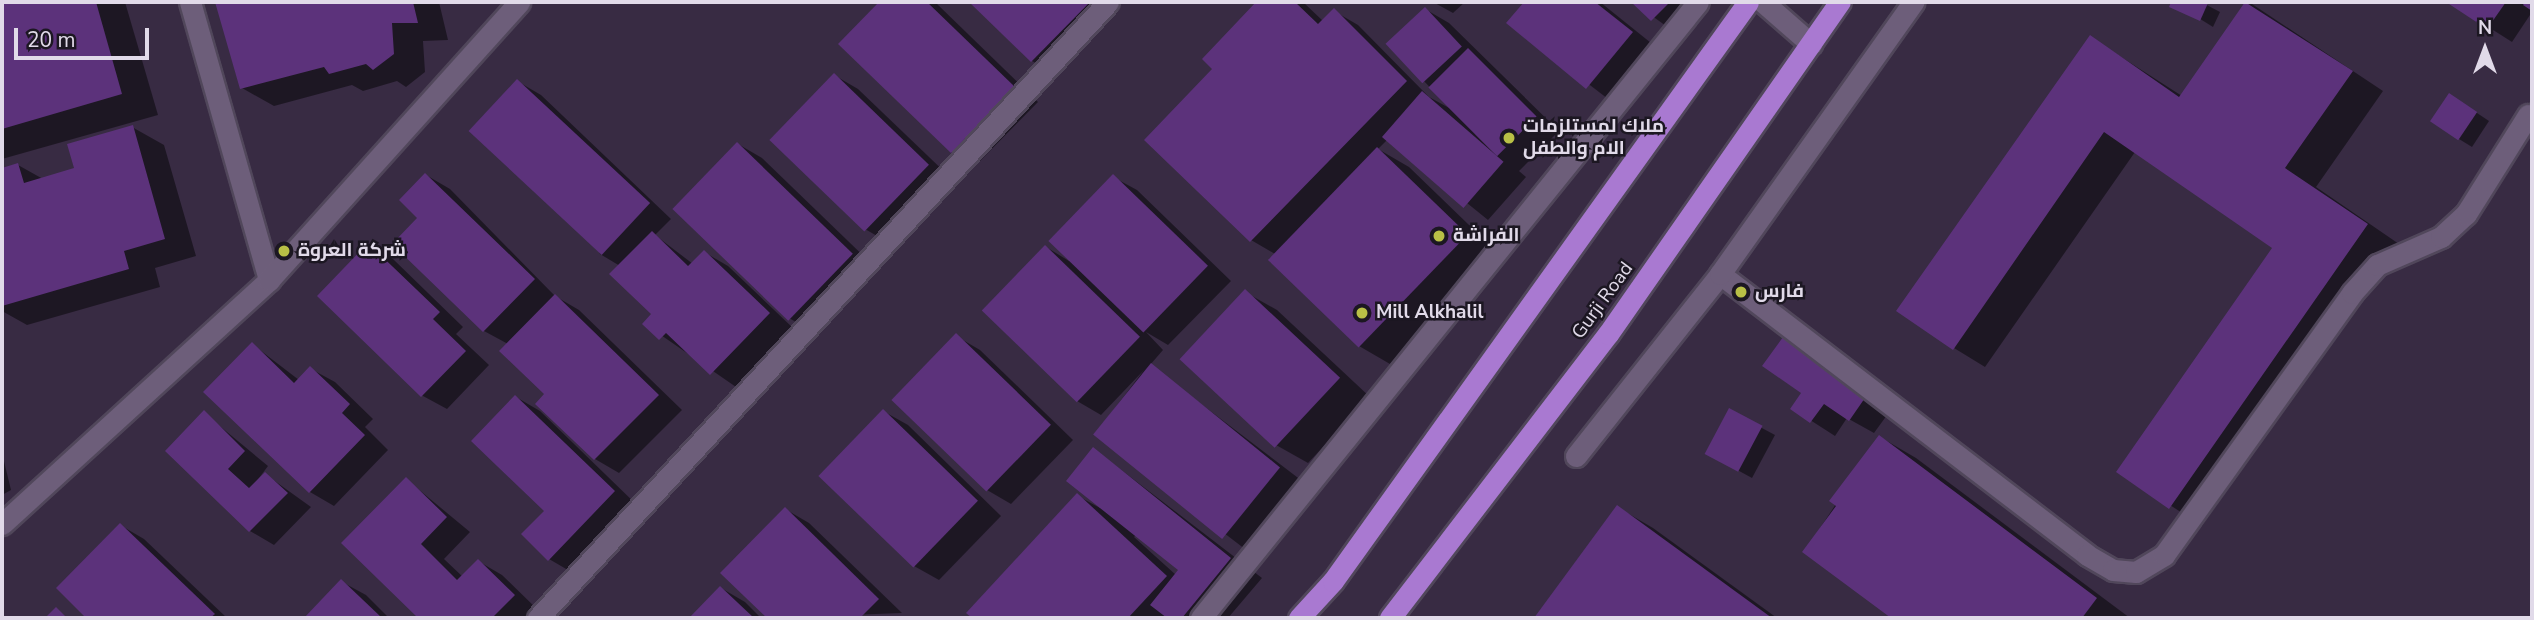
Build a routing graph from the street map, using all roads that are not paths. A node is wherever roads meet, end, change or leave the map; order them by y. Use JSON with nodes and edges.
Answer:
{"nodes":[{"id":1,"x":190,"y":2,"type":"edge"},
{"id":2,"x":519,"y":2,"type":"edge"},
{"id":3,"x":1108,"y":2,"type":"edge"},
{"id":4,"x":1698,"y":2,"type":"edge"},
{"id":5,"x":1748,"y":2,"type":"edge"},
{"id":6,"x":1763,"y":2,"type":"edge"},
{"id":7,"x":1840,"y":2,"type":"edge"},
{"id":8,"x":1913,"y":2,"type":"edge"},
{"id":9,"x":1811,"y":44,"type":"junction"},
{"id":10,"x":2528,"y":115,"type":"dead end"},
{"id":11,"x":1720,"y":274,"type":"junction"},
{"id":12,"x":269,"y":280,"type":"junction"},
{"id":13,"x":1576,"y":456,"type":"dead end"},
{"id":14,"x":2,"y":524,"type":"edge"},
{"id":15,"x":538,"y":618,"type":"edge"},
{"id":16,"x":1201,"y":618,"type":"edge"},
{"id":17,"x":1299,"y":618,"type":"edge"},
{"id":18,"x":1391,"y":618,"type":"edge"}],
"edges":[{"from":1,"to":12,"type":"street"},
{"from":2,"to":12,"type":"street"},
{"from":3,"to":15,"type":"street"},
{"from":4,"to":16,"type":"street"},
{"from":5,"to":17,"type":"highway"},
{"from":6,"to":9,"type":"street"},
{"from":7,"to":9,"type":"highway","name":"Gurji Road"},
{"from":8,"to":11,"type":"street"},
{"from":9,"to":18,"type":"highway","name":"Gurji Road"},
{"from":10,"to":11,"type":"street"},
{"from":11,"to":13,"type":"street"},
{"from":12,"to":14,"type":"street"}]}
